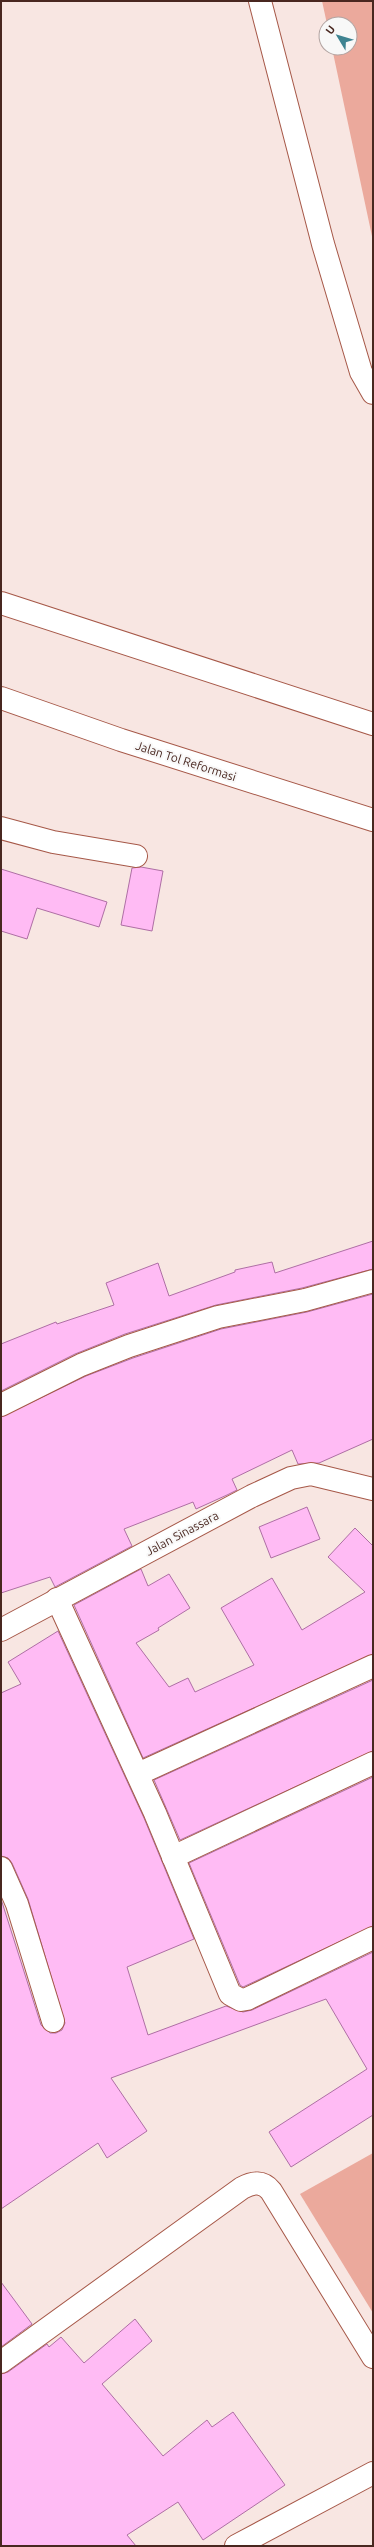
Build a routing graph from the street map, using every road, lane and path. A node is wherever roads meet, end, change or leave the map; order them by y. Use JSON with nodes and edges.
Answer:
{"nodes":[{"id":1,"x":260,"y":1,"type":"edge"},
{"id":2,"x":373,"y":393,"type":"edge"},
{"id":3,"x":1,"y":603,"type":"edge"},
{"id":4,"x":1,"y":698,"type":"edge"},
{"id":5,"x":373,"y":724,"type":"edge"},
{"id":6,"x":373,"y":820,"type":"edge"},
{"id":7,"x":1,"y":828,"type":"edge"},
{"id":8,"x":136,"y":856,"type":"dead end"},
{"id":9,"x":373,"y":1281,"type":"edge"},
{"id":10,"x":1,"y":1405,"type":"edge"},
{"id":11,"x":373,"y":1489,"type":"edge"},
{"id":12,"x":57,"y":1599,"type":"junction"},
{"id":13,"x":1,"y":1630,"type":"edge"},
{"id":14,"x":373,"y":1666,"type":"edge"},
{"id":15,"x":373,"y":1763,"type":"edge"},
{"id":16,"x":138,"y":1774,"type":"junction"},
{"id":17,"x":173,"y":1857,"type":"junction"},
{"id":18,"x":1,"y":1868,"type":"edge"},
{"id":19,"x":373,"y":1938,"type":"edge"},
{"id":20,"x":53,"y":2021,"type":"dead end"},
{"id":21,"x":373,"y":2357,"type":"edge"},
{"id":22,"x":1,"y":2362,"type":"edge"},
{"id":23,"x":373,"y":2473,"type":"edge"},
{"id":24,"x":236,"y":2546,"type":"edge"}],
"edges":[{"from":1,"to":2,"type":"main road"},
{"from":3,"to":5,"type":"main road"},
{"from":4,"to":6,"type":"main road","name":"Jalan Tol Reformasi"},
{"from":7,"to":8,"type":"main road"},
{"from":9,"to":10,"type":"main road"},
{"from":11,"to":12,"type":"main road","name":"Jalan Sinassara"},
{"from":12,"to":13,"type":"main road","name":"Jalan Sinassara"},
{"from":12,"to":16,"type":"main road"},
{"from":14,"to":16,"type":"main road"},
{"from":15,"to":17,"type":"main road"},
{"from":16,"to":17,"type":"main road"},
{"from":17,"to":19,"type":"main road"},
{"from":18,"to":20,"type":"main road"},
{"from":21,"to":22,"type":"main road"},
{"from":23,"to":24,"type":"main road"}]}
